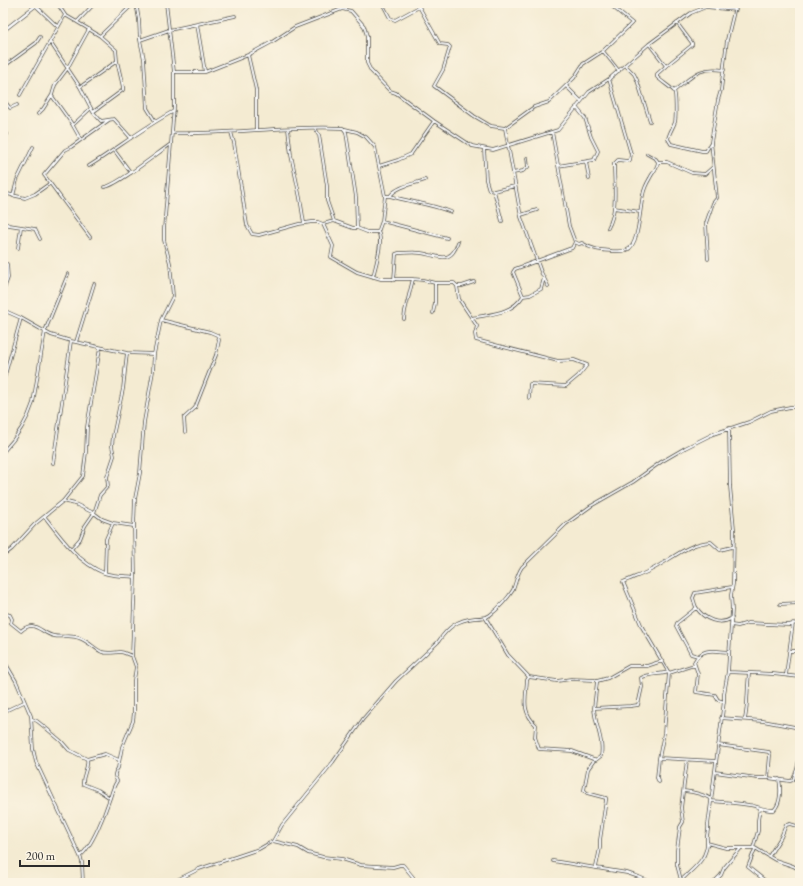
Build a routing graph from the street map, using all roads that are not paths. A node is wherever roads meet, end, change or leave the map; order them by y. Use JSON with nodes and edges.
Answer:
{"nodes":[{"id":1,"x":3,"y":3,"type":"edge"},
{"id":2,"x":13,"y":3,"type":"edge"},
{"id":3,"x":39,"y":3,"type":"edge"},
{"id":4,"x":57,"y":3,"type":"edge"},
{"id":5,"x":95,"y":3,"type":"edge"},
{"id":6,"x":135,"y":3,"type":"edge"},
{"id":7,"x":166,"y":3,"type":"edge"},
{"id":8,"x":340,"y":3,"type":"edge"},
{"id":9,"x":382,"y":3,"type":"edge"},
{"id":10,"x":416,"y":3,"type":"edge"},
{"id":11,"x":608,"y":3,"type":"edge"},
{"id":12,"x":736,"y":3,"type":"edge"},
{"id":13,"x":36,"y":6,"type":"junction"},
{"id":14,"x":419,"y":7,"type":"junction"},
{"id":15,"x":342,"y":9,"type":"junction"},
{"id":16,"x":736,"y":10,"type":"junction"},
{"id":17,"x":65,"y":15,"type":"junction"},
{"id":18,"x":235,"y":16,"type":"dead end"},
{"id":19,"x":77,"y":22,"type":"junction"},
{"id":20,"x":677,"y":23,"type":"junction"},
{"id":21,"x":197,"y":24,"type":"junction"},
{"id":22,"x":58,"y":27,"type":"junction"},
{"id":23,"x":89,"y":29,"type":"junction"},
{"id":24,"x":169,"y":30,"type":"junction"},
{"id":25,"x":3,"y":31,"type":"edge"},
{"id":26,"x":100,"y":36,"type":"junction"},
{"id":27,"x":40,"y":37,"type":"dead end"},
{"id":28,"x":140,"y":40,"type":"junction"},
{"id":29,"x":50,"y":42,"type":"junction"},
{"id":30,"x":649,"y":44,"type":"junction"},
{"id":31,"x":603,"y":51,"type":"junction"},
{"id":32,"x":248,"y":55,"type":"junction"},
{"id":33,"x":117,"y":60,"type":"junction"},
{"id":34,"x":626,"y":66,"type":"junction"},
{"id":35,"x":666,"y":66,"type":"junction"},
{"id":36,"x":3,"y":67,"type":"edge"},
{"id":37,"x":67,"y":69,"type":"junction"},
{"id":38,"x":724,"y":70,"type":"junction"},
{"id":39,"x":619,"y":71,"type":"junction"},
{"id":40,"x":174,"y":72,"type":"junction"},
{"id":41,"x":205,"y":72,"type":"junction"},
{"id":42,"x":609,"y":79,"type":"junction"},
{"id":43,"x":566,"y":85,"type":"junction"},
{"id":44,"x":80,"y":87,"type":"junction"},
{"id":45,"x":674,"y":91,"type":"junction"},
{"id":46,"x":20,"y":95,"type":"dead end"},
{"id":47,"x":52,"y":95,"type":"junction"},
{"id":48,"x":3,"y":99,"type":"edge"},
{"id":49,"x":581,"y":101,"type":"junction"},
{"id":50,"x":16,"y":105,"type":"dead end"},
{"id":51,"x":576,"y":107,"type":"junction"},
{"id":52,"x":91,"y":108,"type":"junction"},
{"id":53,"x":174,"y":111,"type":"junction"},
{"id":54,"x":93,"y":112,"type":"junction"},
{"id":55,"x":38,"y":114,"type":"dead end"},
{"id":56,"x":109,"y":120,"type":"junction"},
{"id":57,"x":155,"y":121,"type":"junction"},
{"id":58,"x":434,"y":121,"type":"junction"},
{"id":59,"x":650,"y":121,"type":"dead end"},
{"id":60,"x":73,"y":125,"type":"junction"},
{"id":61,"x":315,"y":128,"type":"junction"},
{"id":62,"x":505,"y":128,"type":"junction"},
{"id":63,"x":288,"y":129,"type":"junction"},
{"id":64,"x":256,"y":130,"type":"junction"},
{"id":65,"x":345,"y":130,"type":"junction"},
{"id":66,"x":231,"y":132,"type":"junction"},
{"id":67,"x":552,"y":132,"type":"junction"},
{"id":68,"x":172,"y":133,"type":"junction"},
{"id":69,"x":7,"y":134,"type":"dead end"},
{"id":70,"x":131,"y":138,"type":"junction"},
{"id":71,"x":81,"y":140,"type":"junction"},
{"id":72,"x":711,"y":142,"type":"junction"},
{"id":73,"x":3,"y":143,"type":"edge"},
{"id":74,"x":171,"y":144,"type":"junction"},
{"id":75,"x":507,"y":145,"type":"junction"},
{"id":76,"x":33,"y":147,"type":"dead end"},
{"id":77,"x":484,"y":149,"type":"junction"},
{"id":78,"x":114,"y":150,"type":"junction"},
{"id":79,"x":647,"y":154,"type":"dead end"},
{"id":80,"x":527,"y":158,"type":"dead end"},
{"id":81,"x":586,"y":162,"type":"junction"},
{"id":82,"x":658,"y":162,"type":"junction"},
{"id":83,"x":89,"y":166,"type":"dead end"},
{"id":84,"x":379,"y":166,"type":"junction"},
{"id":85,"x":558,"y":166,"type":"junction"},
{"id":86,"x":713,"y":167,"type":"junction"},
{"id":87,"x":513,"y":172,"type":"junction"},
{"id":88,"x":130,"y":173,"type":"junction"},
{"id":89,"x":589,"y":179,"type":"dead end"},
{"id":90,"x":425,"y":180,"type":"dead end"},
{"id":91,"x":49,"y":183,"type":"junction"},
{"id":92,"x":515,"y":186,"type":"junction"},
{"id":93,"x":104,"y":187,"type":"dead end"},
{"id":94,"x":494,"y":191,"type":"junction"},
{"id":95,"x":3,"y":193,"type":"edge"},
{"id":96,"x":13,"y":196,"type":"junction"},
{"id":97,"x":385,"y":196,"type":"junction"},
{"id":98,"x":390,"y":196,"type":"junction"},
{"id":99,"x":614,"y":208,"type":"junction"},
{"id":100,"x":537,"y":210,"type":"dead end"},
{"id":101,"x":451,"y":212,"type":"dead end"},
{"id":102,"x":640,"y":212,"type":"junction"},
{"id":103,"x":521,"y":214,"type":"junction"},
{"id":104,"x":334,"y":221,"type":"junction"},
{"id":105,"x":382,"y":221,"type":"junction"},
{"id":106,"x":502,"y":221,"type":"dead end"},
{"id":107,"x":3,"y":222,"type":"edge"},
{"id":108,"x":304,"y":223,"type":"junction"},
{"id":109,"x":323,"y":224,"type":"junction"},
{"id":110,"x":21,"y":226,"type":"junction"},
{"id":111,"x":357,"y":228,"type":"junction"},
{"id":112,"x":608,"y":228,"type":"dead end"},
{"id":113,"x":378,"y":232,"type":"junction"},
{"id":114,"x":90,"y":237,"type":"dead end"},
{"id":115,"x":447,"y":238,"type":"dead end"},
{"id":116,"x":40,"y":239,"type":"dead end"},
{"id":117,"x":458,"y":242,"type":"dead end"},
{"id":118,"x":575,"y":242,"type":"junction"},
{"id":119,"x":18,"y":248,"type":"dead end"},
{"id":120,"x":708,"y":259,"type":"dead end"},
{"id":121,"x":538,"y":262,"type":"junction"},
{"id":122,"x":7,"y":264,"type":"dead end"},
{"id":123,"x":68,"y":274,"type":"dead end"},
{"id":124,"x":373,"y":277,"type":"junction"},
{"id":125,"x":544,"y":278,"type":"junction"},
{"id":126,"x":413,"y":279,"type":"junction"},
{"id":127,"x":394,"y":280,"type":"junction"},
{"id":128,"x":474,"y":282,"type":"dead end"},
{"id":129,"x":435,"y":283,"type":"junction"},
{"id":130,"x":94,"y":284,"type":"dead end"},
{"id":131,"x":457,"y":286,"type":"junction"},
{"id":132,"x":548,"y":286,"type":"dead end"},
{"id":133,"x":3,"y":292,"type":"edge"},
{"id":134,"x":523,"y":296,"type":"junction"},
{"id":135,"x":3,"y":310,"type":"edge"},
{"id":136,"x":434,"y":313,"type":"dead end"},
{"id":137,"x":21,"y":318,"type":"junction"},
{"id":138,"x":404,"y":319,"type":"dead end"},
{"id":139,"x":472,"y":319,"type":"junction"},
{"id":140,"x":162,"y":320,"type":"junction"},
{"id":141,"x":45,"y":331,"type":"junction"},
{"id":142,"x":71,"y":341,"type":"junction"},
{"id":143,"x":76,"y":342,"type":"junction"},
{"id":144,"x":100,"y":348,"type":"junction"},
{"id":145,"x":127,"y":353,"type":"junction"},
{"id":146,"x":154,"y":354,"type":"junction"},
{"id":147,"x":3,"y":382,"type":"edge"},
{"id":148,"x":529,"y":398,"type":"dead end"},
{"id":149,"x":800,"y":407,"type":"edge"},
{"id":150,"x":729,"y":428,"type":"junction"},
{"id":151,"x":185,"y":432,"type":"dead end"},
{"id":152,"x":3,"y":452,"type":"edge"},
{"id":153,"x":52,"y":463,"type":"dead end"},
{"id":154,"x":63,"y":501,"type":"junction"},
{"id":155,"x":94,"y":513,"type":"junction"},
{"id":156,"x":45,"y":517,"type":"junction"},
{"id":157,"x":113,"y":523,"type":"junction"},
{"id":158,"x":134,"y":526,"type":"junction"},
{"id":159,"x":733,"y":546,"type":"junction"},
{"id":160,"x":71,"y":549,"type":"junction"},
{"id":161,"x":3,"y":556,"type":"edge"},
{"id":162,"x":105,"y":573,"type":"junction"},
{"id":163,"x":135,"y":577,"type":"junction"},
{"id":164,"x":732,"y":587,"type":"junction"},
{"id":165,"x":800,"y":603,"type":"edge"},
{"id":166,"x":780,"y":604,"type":"dead end"},
{"id":167,"x":696,"y":608,"type":"junction"},
{"id":168,"x":3,"y":614,"type":"edge"},
{"id":169,"x":485,"y":617,"type":"junction"},
{"id":170,"x":732,"y":618,"type":"junction"},
{"id":171,"x":800,"y":622,"type":"edge"},
{"id":172,"x":793,"y":623,"type":"junction"},
{"id":173,"x":731,"y":625,"type":"junction"},
{"id":174,"x":789,"y":650,"type":"junction"},
{"id":175,"x":800,"y":651,"type":"edge"},
{"id":176,"x":729,"y":652,"type":"junction"},
{"id":177,"x":132,"y":656,"type":"junction"},
{"id":178,"x":698,"y":656,"type":"junction"},
{"id":179,"x":3,"y":659,"type":"edge"},
{"id":180,"x":663,"y":662,"type":"junction"},
{"id":181,"x":694,"y":666,"type":"junction"},
{"id":182,"x":669,"y":672,"type":"junction"},
{"id":183,"x":728,"y":672,"type":"junction"},
{"id":184,"x":749,"y":674,"type":"junction"},
{"id":185,"x":786,"y":675,"type":"junction"},
{"id":186,"x":529,"y":677,"type":"junction"},
{"id":187,"x":800,"y":677,"type":"edge"},
{"id":188,"x":596,"y":681,"type":"junction"},
{"id":189,"x":24,"y":702,"type":"junction"},
{"id":190,"x":724,"y":702,"type":"junction"},
{"id":191,"x":594,"y":708,"type":"junction"},
{"id":192,"x":3,"y":712,"type":"edge"},
{"id":193,"x":721,"y":718,"type":"junction"},
{"id":194,"x":31,"y":719,"type":"junction"},
{"id":195,"x":745,"y":719,"type":"junction"},
{"id":196,"x":800,"y":728,"type":"edge"},
{"id":197,"x":718,"y":745,"type":"junction"},
{"id":198,"x":800,"y":755,"type":"edge"},
{"id":199,"x":659,"y":758,"type":"junction"},
{"id":200,"x":87,"y":759,"type":"junction"},
{"id":201,"x":596,"y":759,"type":"junction"},
{"id":202,"x":119,"y":760,"type":"junction"},
{"id":203,"x":687,"y":760,"type":"junction"},
{"id":204,"x":716,"y":761,"type":"junction"},
{"id":205,"x":799,"y":769,"type":"edge"},
{"id":206,"x":715,"y":772,"type":"junction"},
{"id":207,"x":768,"y":778,"type":"junction"},
{"id":208,"x":779,"y":779,"type":"junction"},
{"id":209,"x":659,"y":782,"type":"dead end"},
{"id":210,"x":684,"y":791,"type":"junction"},
{"id":211,"x":110,"y":798,"type":"junction"},
{"id":212,"x":711,"y":800,"type":"junction"},
{"id":213,"x":760,"y":808,"type":"junction"},
{"id":214,"x":800,"y":827,"type":"edge"},
{"id":215,"x":273,"y":840,"type":"junction"},
{"id":216,"x":707,"y":843,"type":"junction"},
{"id":217,"x":741,"y":848,"type":"junction"},
{"id":218,"x":754,"y":848,"type":"junction"},
{"id":219,"x":80,"y":856,"type":"junction"},
{"id":220,"x":769,"y":857,"type":"junction"},
{"id":221,"x":553,"y":861,"type":"dead end"},
{"id":222,"x":596,"y":867,"type":"junction"},
{"id":223,"x":800,"y":870,"type":"edge"},
{"id":224,"x":83,"y":878,"type":"junction"},
{"id":225,"x":681,"y":880,"type":"junction"},
{"id":226,"x":78,"y":883,"type":"edge"},
{"id":227,"x":82,"y":883,"type":"edge"},
{"id":228,"x":171,"y":883,"type":"edge"},
{"id":229,"x":413,"y":883,"type":"edge"},
{"id":230,"x":652,"y":883,"type":"edge"},
{"id":231,"x":678,"y":883,"type":"edge"},
{"id":232,"x":713,"y":883,"type":"edge"},
{"id":233,"x":768,"y":883,"type":"edge"}],
"edges":[{"from":1,"to":2,"type":"street"},
{"from":3,"to":13,"type":"street"},
{"from":4,"to":17,"type":"street"},
{"from":5,"to":19,"type":"street"},
{"from":6,"to":26,"type":"street"},
{"from":6,"to":28,"type":"street"},
{"from":7,"to":24,"type":"street"},
{"from":8,"to":15,"type":"street"},
{"from":9,"to":14,"type":"street"},
{"from":10,"to":14,"type":"street"},
{"from":11,"to":31,"type":"street"},
{"from":12,"to":16,"type":"street"},
{"from":13,"to":22,"type":"street"},
{"from":13,"to":25,"type":"street"},
{"from":14,"to":62,"type":"street"},
{"from":15,"to":32,"type":"street"},
{"from":15,"to":58,"type":"street"},
{"from":16,"to":20,"type":"street"},
{"from":16,"to":38,"type":"street"},
{"from":17,"to":19,"type":"street"},
{"from":17,"to":22,"type":"street"},
{"from":18,"to":21,"type":"street"},
{"from":19,"to":23,"type":"street"},
{"from":20,"to":30,"type":"street"},
{"from":20,"to":35,"type":"street"},
{"from":21,"to":24,"type":"street"},
{"from":21,"to":41,"type":"street"},
{"from":22,"to":29,"type":"street"},
{"from":23,"to":26,"type":"street"},
{"from":23,"to":37,"type":"street"},
{"from":24,"to":28,"type":"street"},
{"from":24,"to":40,"type":"street"},
{"from":26,"to":33,"type":"street"},
{"from":27,"to":36,"type":"street"},
{"from":28,"to":57,"type":"street"},
{"from":29,"to":37,"type":"street"},
{"from":29,"to":46,"type":"street"},
{"from":30,"to":34,"type":"street"},
{"from":30,"to":35,"type":"street"},
{"from":31,"to":39,"type":"street"},
{"from":31,"to":43,"type":"street"},
{"from":32,"to":41,"type":"street"},
{"from":32,"to":64,"type":"street"},
{"from":33,"to":44,"type":"street"},
{"from":33,"to":54,"type":"street"},
{"from":34,"to":39,"type":"street"},
{"from":34,"to":59,"type":"street"},
{"from":35,"to":45,"type":"street"},
{"from":37,"to":44,"type":"street"},
{"from":37,"to":47,"type":"street"},
{"from":38,"to":45,"type":"street"},
{"from":38,"to":72,"type":"street"},
{"from":39,"to":42,"type":"street"},
{"from":40,"to":41,"type":"street"},
{"from":40,"to":53,"type":"street"},
{"from":42,"to":49,"type":"street"},
{"from":42,"to":99,"type":"street"},
{"from":43,"to":49,"type":"street"},
{"from":43,"to":62,"type":"street"},
{"from":44,"to":52,"type":"street"},
{"from":45,"to":72,"type":"street"},
{"from":47,"to":55,"type":"street"},
{"from":47,"to":60,"type":"street"},
{"from":48,"to":50,"type":"street"},
{"from":49,"to":51,"type":"street"},
{"from":51,"to":67,"type":"street"},
{"from":51,"to":81,"type":"street"},
{"from":52,"to":54,"type":"street"},
{"from":52,"to":60,"type":"street"},
{"from":53,"to":57,"type":"street"},
{"from":53,"to":68,"type":"street"},
{"from":54,"to":56,"type":"street"},
{"from":56,"to":70,"type":"street"},
{"from":56,"to":71,"type":"street"},
{"from":57,"to":70,"type":"street"},
{"from":58,"to":77,"type":"street"},
{"from":58,"to":84,"type":"street"},
{"from":60,"to":71,"type":"street"},
{"from":61,"to":63,"type":"street"},
{"from":61,"to":65,"type":"street"},
{"from":61,"to":104,"type":"street"},
{"from":62,"to":75,"type":"street"},
{"from":63,"to":64,"type":"street"},
{"from":63,"to":108,"type":"street"},
{"from":64,"to":66,"type":"street"},
{"from":65,"to":84,"type":"street"},
{"from":65,"to":111,"type":"street"},
{"from":66,"to":68,"type":"street"},
{"from":66,"to":108,"type":"street"},
{"from":67,"to":75,"type":"street"},
{"from":67,"to":85,"type":"street"},
{"from":68,"to":74,"type":"street"},
{"from":69,"to":73,"type":"street"},
{"from":70,"to":78,"type":"street"},
{"from":71,"to":91,"type":"street"},
{"from":72,"to":86,"type":"street"},
{"from":74,"to":88,"type":"street"},
{"from":74,"to":140,"type":"street"},
{"from":75,"to":77,"type":"street"},
{"from":75,"to":87,"type":"street"},
{"from":76,"to":96,"type":"street"},
{"from":77,"to":94,"type":"street"},
{"from":78,"to":83,"type":"street"},
{"from":78,"to":88,"type":"street"},
{"from":79,"to":82,"type":"street"},
{"from":80,"to":87,"type":"street"},
{"from":81,"to":85,"type":"street"},
{"from":81,"to":89,"type":"street"},
{"from":82,"to":86,"type":"street"},
{"from":82,"to":102,"type":"street"},
{"from":84,"to":97,"type":"street"},
{"from":85,"to":118,"type":"street"},
{"from":86,"to":120,"type":"street"},
{"from":87,"to":92,"type":"street"},
{"from":88,"to":93,"type":"street"},
{"from":90,"to":98,"type":"street"},
{"from":91,"to":96,"type":"street"},
{"from":91,"to":114,"type":"street"},
{"from":92,"to":94,"type":"street"},
{"from":92,"to":103,"type":"street"},
{"from":94,"to":106,"type":"street"},
{"from":95,"to":96,"type":"street"},
{"from":97,"to":98,"type":"street"},
{"from":97,"to":105,"type":"street"},
{"from":98,"to":101,"type":"street"},
{"from":99,"to":102,"type":"street"},
{"from":99,"to":112,"type":"street"},
{"from":100,"to":103,"type":"street"},
{"from":102,"to":118,"type":"street"},
{"from":103,"to":121,"type":"street"},
{"from":104,"to":109,"type":"street"},
{"from":104,"to":111,"type":"street"},
{"from":105,"to":113,"type":"street"},
{"from":105,"to":115,"type":"street"},
{"from":107,"to":110,"type":"street"},
{"from":108,"to":109,"type":"street"},
{"from":109,"to":124,"type":"street"},
{"from":110,"to":116,"type":"street"},
{"from":110,"to":119,"type":"street"},
{"from":111,"to":113,"type":"street"},
{"from":113,"to":124,"type":"street"},
{"from":117,"to":127,"type":"street"},
{"from":118,"to":121,"type":"street"},
{"from":121,"to":125,"type":"street"},
{"from":121,"to":134,"type":"street"},
{"from":122,"to":133,"type":"street"},
{"from":123,"to":141,"type":"street"},
{"from":124,"to":127,"type":"street"},
{"from":125,"to":132,"type":"street"},
{"from":125,"to":134,"type":"street"},
{"from":126,"to":127,"type":"street"},
{"from":126,"to":129,"type":"street"},
{"from":126,"to":138,"type":"street"},
{"from":128,"to":131,"type":"street"},
{"from":129,"to":131,"type":"street"},
{"from":129,"to":136,"type":"street"},
{"from":130,"to":143,"type":"street"},
{"from":131,"to":139,"type":"street"},
{"from":134,"to":139,"type":"street"},
{"from":135,"to":137,"type":"street"},
{"from":137,"to":141,"type":"street"},
{"from":137,"to":147,"type":"street"},
{"from":139,"to":148,"type":"street"},
{"from":140,"to":146,"type":"street"},
{"from":140,"to":151,"type":"street"},
{"from":141,"to":142,"type":"street"},
{"from":141,"to":152,"type":"street"},
{"from":142,"to":143,"type":"street"},
{"from":142,"to":153,"type":"street"},
{"from":143,"to":144,"type":"street"},
{"from":144,"to":145,"type":"street"},
{"from":144,"to":154,"type":"street"},
{"from":145,"to":146,"type":"street"},
{"from":145,"to":155,"type":"street"},
{"from":146,"to":158,"type":"street"},
{"from":149,"to":150,"type":"street"},
{"from":150,"to":159,"type":"street"},
{"from":150,"to":169,"type":"street"},
{"from":154,"to":155,"type":"street"},
{"from":154,"to":156,"type":"street"},
{"from":155,"to":157,"type":"street"},
{"from":155,"to":160,"type":"street"},
{"from":156,"to":160,"type":"street"},
{"from":156,"to":161,"type":"street"},
{"from":157,"to":158,"type":"street"},
{"from":157,"to":162,"type":"street"},
{"from":158,"to":163,"type":"street"},
{"from":159,"to":164,"type":"street"},
{"from":159,"to":180,"type":"street"},
{"from":160,"to":162,"type":"street"},
{"from":162,"to":163,"type":"street"},
{"from":163,"to":177,"type":"street"},
{"from":164,"to":167,"type":"street"},
{"from":164,"to":170,"type":"street"},
{"from":165,"to":166,"type":"street"},
{"from":167,"to":170,"type":"street"},
{"from":167,"to":178,"type":"street"},
{"from":168,"to":177,"type":"street"},
{"from":169,"to":186,"type":"street"},
{"from":169,"to":215,"type":"street"},
{"from":170,"to":173,"type":"street"},
{"from":171,"to":172,"type":"street"},
{"from":172,"to":173,"type":"street"},
{"from":172,"to":174,"type":"street"},
{"from":173,"to":176,"type":"street"},
{"from":174,"to":175,"type":"street"},
{"from":174,"to":185,"type":"street"},
{"from":176,"to":178,"type":"street"},
{"from":176,"to":183,"type":"street"},
{"from":177,"to":202,"type":"street"},
{"from":178,"to":181,"type":"street"},
{"from":179,"to":189,"type":"street"},
{"from":180,"to":182,"type":"street"},
{"from":180,"to":188,"type":"street"},
{"from":181,"to":182,"type":"street"},
{"from":181,"to":190,"type":"street"},
{"from":182,"to":191,"type":"street"},
{"from":182,"to":199,"type":"street"},
{"from":183,"to":184,"type":"street"},
{"from":183,"to":190,"type":"street"},
{"from":184,"to":185,"type":"street"},
{"from":184,"to":195,"type":"street"},
{"from":185,"to":187,"type":"street"},
{"from":186,"to":188,"type":"street"},
{"from":186,"to":201,"type":"street"},
{"from":188,"to":191,"type":"street"},
{"from":189,"to":192,"type":"street"},
{"from":189,"to":194,"type":"street"},
{"from":190,"to":193,"type":"street"},
{"from":191,"to":201,"type":"street"},
{"from":193,"to":195,"type":"street"},
{"from":193,"to":197,"type":"street"},
{"from":194,"to":200,"type":"street"},
{"from":194,"to":219,"type":"street"},
{"from":195,"to":196,"type":"street"},
{"from":197,"to":204,"type":"street"},
{"from":197,"to":207,"type":"street"},
{"from":198,"to":205,"type":"street"},
{"from":199,"to":203,"type":"street"},
{"from":199,"to":209,"type":"street"},
{"from":200,"to":202,"type":"street"},
{"from":200,"to":211,"type":"street"},
{"from":201,"to":222,"type":"street"},
{"from":202,"to":211,"type":"street"},
{"from":203,"to":204,"type":"street"},
{"from":203,"to":210,"type":"street"},
{"from":204,"to":206,"type":"street"},
{"from":205,"to":208,"type":"street"},
{"from":206,"to":207,"type":"street"},
{"from":206,"to":212,"type":"street"},
{"from":207,"to":208,"type":"street"},
{"from":208,"to":213,"type":"street"},
{"from":210,"to":212,"type":"street"},
{"from":210,"to":225,"type":"street"},
{"from":211,"to":219,"type":"street"},
{"from":212,"to":213,"type":"street"},
{"from":212,"to":216,"type":"street"},
{"from":213,"to":218,"type":"street"},
{"from":214,"to":220,"type":"street"},
{"from":215,"to":228,"type":"street"},
{"from":215,"to":229,"type":"street"},
{"from":216,"to":217,"type":"street"},
{"from":216,"to":225,"type":"street"},
{"from":217,"to":218,"type":"street"},
{"from":217,"to":232,"type":"street"},
{"from":218,"to":220,"type":"street"},
{"from":218,"to":233,"type":"street"},
{"from":219,"to":224,"type":"street"},
{"from":220,"to":223,"type":"street"},
{"from":221,"to":222,"type":"street"},
{"from":222,"to":230,"type":"street"},
{"from":224,"to":226,"type":"street"},
{"from":224,"to":227,"type":"street"},
{"from":225,"to":231,"type":"street"}]}
